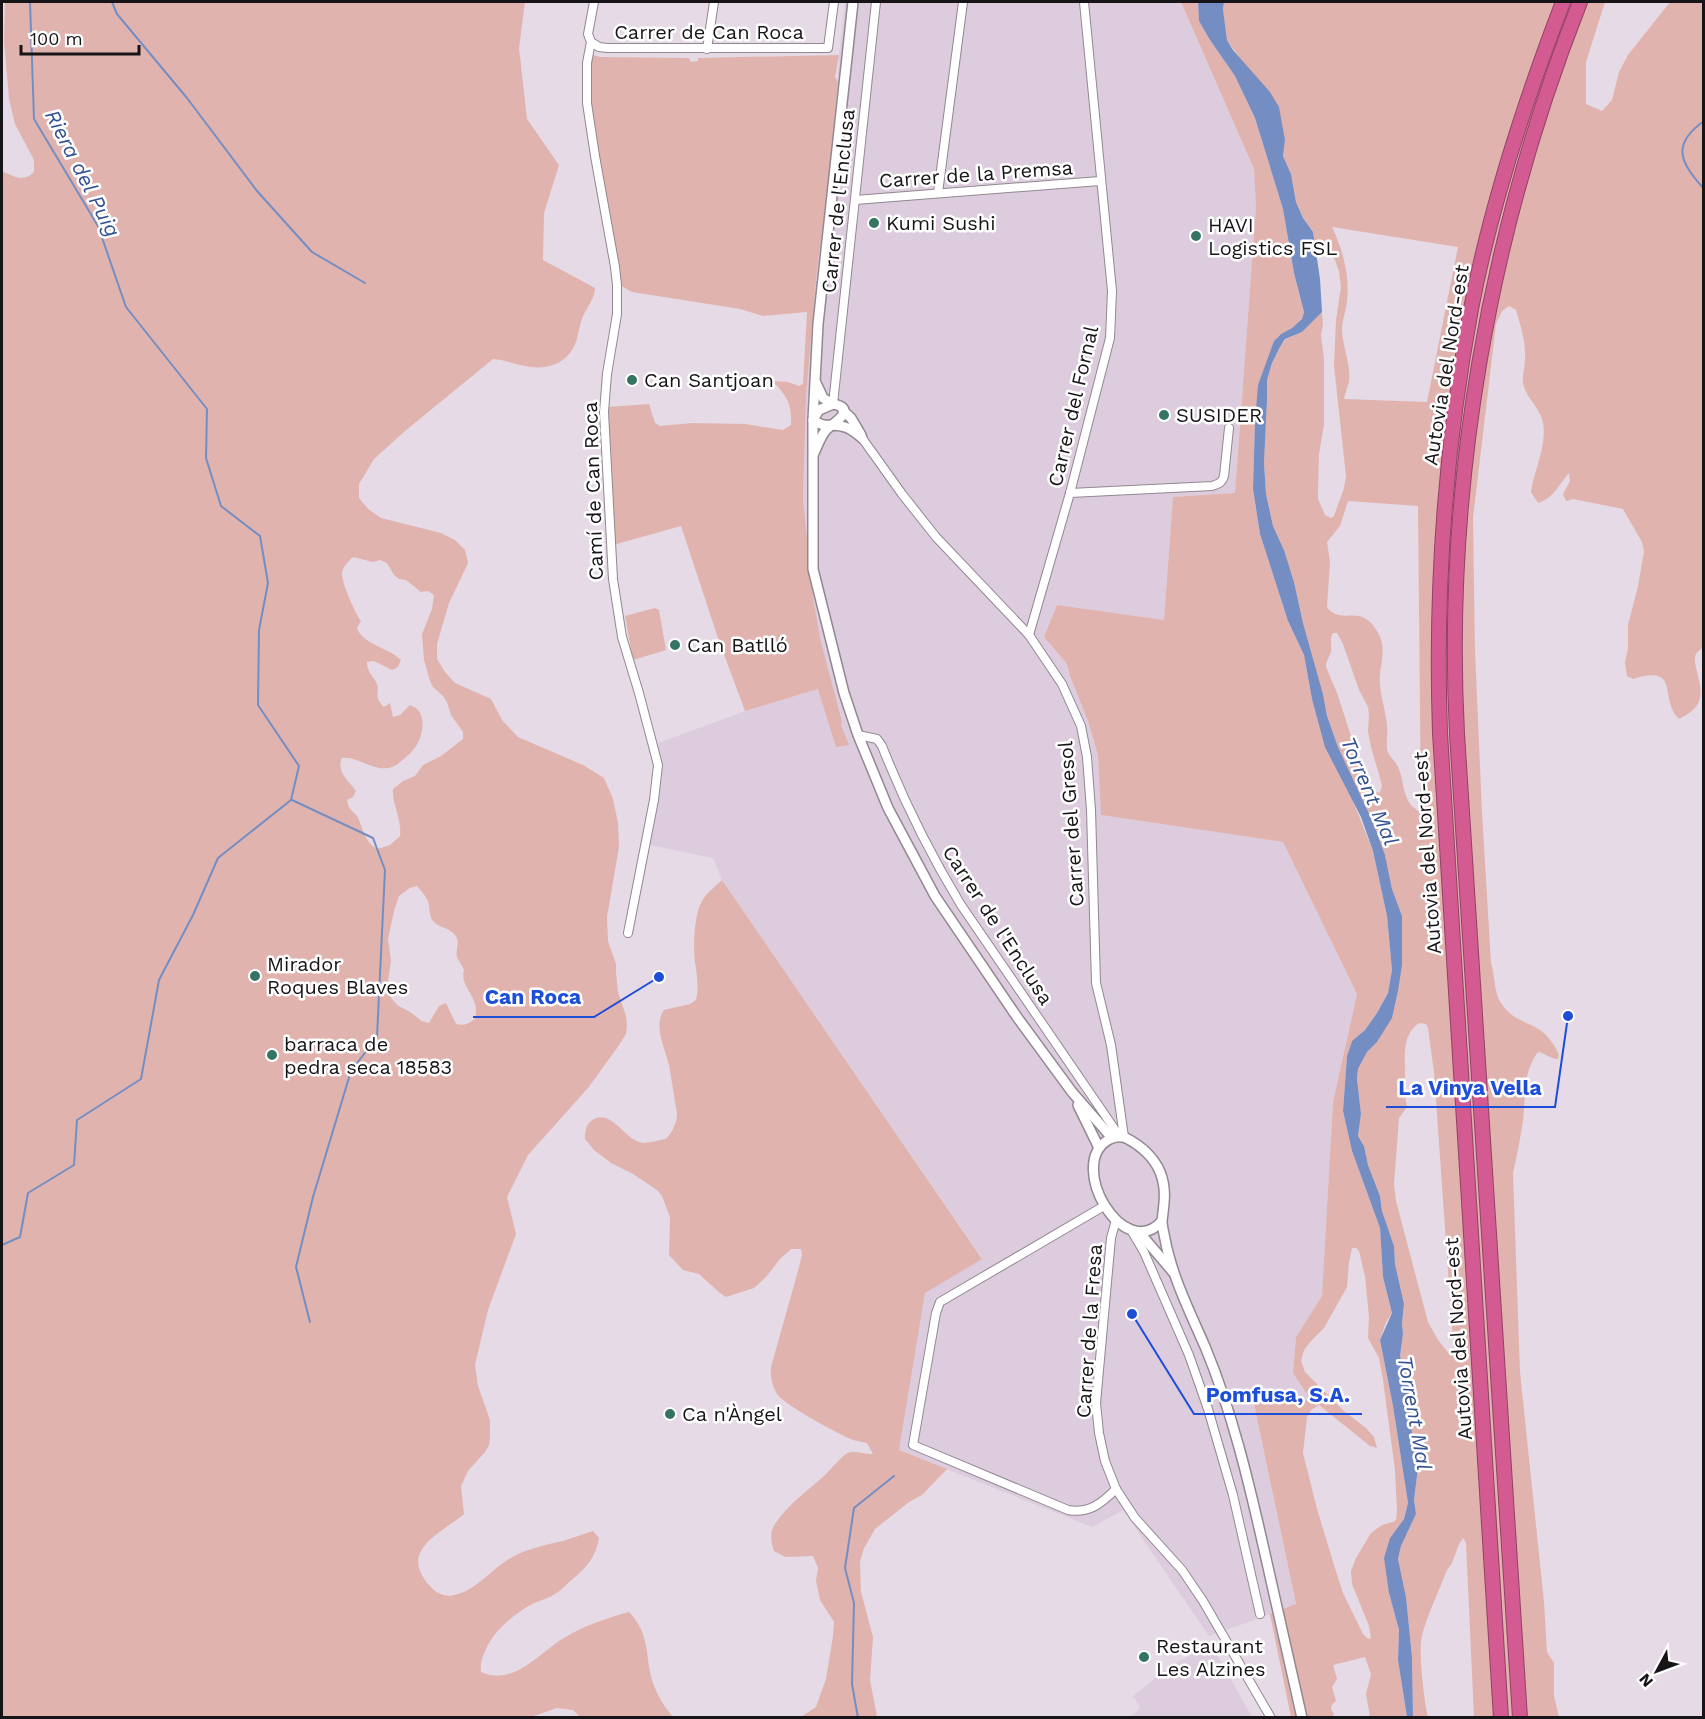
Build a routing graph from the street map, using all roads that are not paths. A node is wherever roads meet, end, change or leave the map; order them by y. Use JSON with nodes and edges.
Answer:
{"nodes":[{"id":1,"x":594,"y":2,"type":"edge"},
{"id":2,"x":714,"y":2,"type":"edge"},
{"id":3,"x":834,"y":2,"type":"edge"},
{"id":4,"x":853,"y":2,"type":"edge"},
{"id":5,"x":876,"y":2,"type":"edge"},
{"id":6,"x":963,"y":2,"type":"edge"},
{"id":7,"x":1084,"y":2,"type":"edge"},
{"id":8,"x":1563,"y":2,"type":"edge"},
{"id":9,"x":1580,"y":2,"type":"edge"},
{"id":10,"x":591,"y":42,"type":"junction"},
{"id":11,"x":707,"y":49,"type":"junction"},
{"id":12,"x":1100,"y":181,"type":"junction"},
{"id":13,"x":938,"y":193,"type":"junction"},
{"id":14,"x":855,"y":200,"type":"junction"},
{"id":15,"x":816,"y":381,"type":"junction"},
{"id":16,"x":833,"y":404,"type":"junction"},
{"id":17,"x":843,"y":411,"type":"junction"},
{"id":18,"x":813,"y":420,"type":"junction"},
{"id":19,"x":833,"y":424,"type":"junction"},
{"id":20,"x":1229,"y":428,"type":"dead end"},
{"id":21,"x":862,"y":438,"type":"junction"},
{"id":22,"x":812,"y":458,"type":"junction"},
{"id":23,"x":1070,"y":493,"type":"junction"},
{"id":24,"x":1029,"y":635,"type":"junction"},
{"id":25,"x":858,"y":735,"type":"junction"},
{"id":26,"x":628,"y":933,"type":"dead end"},
{"id":27,"x":1072,"y":1092,"type":"junction"},
{"id":28,"x":1119,"y":1137,"type":"junction"},
{"id":29,"x":1099,"y":1148,"type":"junction"},
{"id":30,"x":1104,"y":1206,"type":"junction"},
{"id":31,"x":1116,"y":1220,"type":"junction"},
{"id":32,"x":1162,"y":1221,"type":"junction"},
{"id":33,"x":1135,"y":1231,"type":"junction"},
{"id":34,"x":1175,"y":1274,"type":"junction"},
{"id":35,"x":1116,"y":1489,"type":"junction"},
{"id":36,"x":1260,"y":1614,"type":"dead end"},
{"id":37,"x":1271,"y":1718,"type":"edge"},
{"id":38,"x":1302,"y":1718,"type":"edge"},
{"id":39,"x":1501,"y":1718,"type":"edge"},
{"id":40,"x":1520,"y":1718,"type":"edge"}],
"edges":[{"from":1,"to":10,"type":"street","name":"Camí de Can Roca"},
{"from":2,"to":11,"type":"street"},
{"from":3,"to":11,"type":"street","name":"Carrer de Can Roca"},
{"from":4,"to":15,"type":"street"},
{"from":5,"to":14,"type":"street","name":"Carrer de l'Enclusa"},
{"from":6,"to":13,"type":"street"},
{"from":7,"to":12,"type":"street","name":"Carrer del Fornal"},
{"from":8,"to":39,"type":"highway","name":"Autovia del Nord-est"},
{"from":9,"to":40,"type":"highway","name":"Autovia del Nord-est"},
{"from":10,"to":11,"type":"street","name":"Carrer de Can Roca"},
{"from":10,"to":26,"type":"street","name":"Camí de Can Roca"},
{"from":12,"to":13,"type":"street","name":"Carrer de la Premsa"},
{"from":12,"to":23,"type":"street","name":"Carrer del Fornal"},
{"from":13,"to":14,"type":"street","name":"Carrer de la Premsa"},
{"from":14,"to":16,"type":"street","name":"Carrer de l'Enclusa"},
{"from":15,"to":16,"type":"street"},
{"from":15,"to":18,"type":"street"},
{"from":16,"to":17,"type":"street"},
{"from":16,"to":18,"type":"street"},
{"from":17,"to":19,"type":"street"},
{"from":17,"to":21,"type":"street"},
{"from":18,"to":19,"type":"street"},
{"from":18,"to":22,"type":"street"},
{"from":19,"to":21,"type":"street"},
{"from":19,"to":22,"type":"street"},
{"from":20,"to":23,"type":"street"},
{"from":21,"to":24,"type":"street","name":"Carrer del Gresol"},
{"from":22,"to":25,"type":"street"},
{"from":23,"to":24,"type":"street","name":"Carrer del Fornal"},
{"from":24,"to":28,"type":"street","name":"Carrer del Gresol"},
{"from":25,"to":27,"type":"street"},
{"from":25,"to":28,"type":"street","name":"Carrer de l'Enclusa"},
{"from":27,"to":28,"type":"street"},
{"from":27,"to":29,"type":"street"},
{"from":28,"to":29,"type":"street"},
{"from":28,"to":32,"type":"street"},
{"from":29,"to":30,"type":"street"},
{"from":30,"to":31,"type":"street"},
{"from":30,"to":35,"type":"street"},
{"from":31,"to":33,"type":"street"},
{"from":31,"to":35,"type":"street","name":"Carrer de la Fresa"},
{"from":32,"to":33,"type":"street"},
{"from":32,"to":34,"type":"street"},
{"from":33,"to":34,"type":"street"},
{"from":33,"to":36,"type":"street"},
{"from":34,"to":38,"type":"street"},
{"from":35,"to":37,"type":"street","name":"Carrer de la Fresa"}]}
